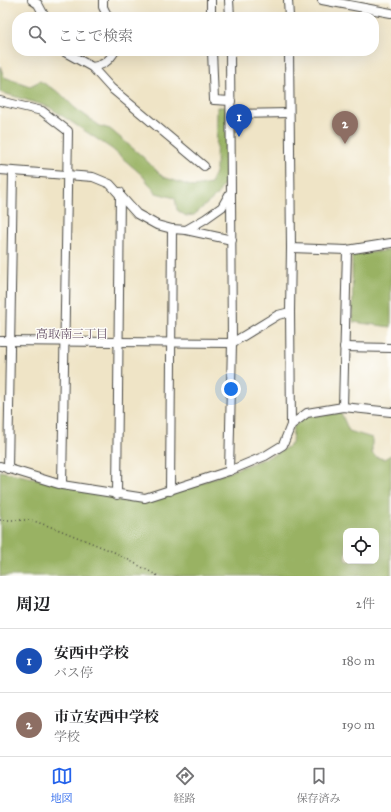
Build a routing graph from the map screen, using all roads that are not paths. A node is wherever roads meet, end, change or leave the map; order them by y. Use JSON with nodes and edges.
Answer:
{"nodes":[{"id":1,"x":32,"y":0,"type":"edge"},
{"id":2,"x":103,"y":0,"type":"edge"},
{"id":3,"x":211,"y":0,"type":"edge"},
{"id":4,"x":229,"y":0,"type":"edge"},
{"id":5,"x":288,"y":0,"type":"edge"},
{"id":6,"x":322,"y":0,"type":"edge"},
{"id":7,"x":350,"y":3,"type":"edge"},
{"id":8,"x":42,"y":12,"type":"edge"},
{"id":9,"x":106,"y":12,"type":"edge"},
{"id":10,"x":211,"y":12,"type":"edge"},
{"id":11,"x":230,"y":12,"type":"edge"},
{"id":12,"x":288,"y":12,"type":"edge"},
{"id":13,"x":391,"y":13,"type":"edge"},
{"id":14,"x":72,"y":56,"type":"edge"},
{"id":15,"x":112,"y":56,"type":"edge"},
{"id":16,"x":212,"y":56,"type":"edge"},
{"id":17,"x":230,"y":56,"type":"edge"},
{"id":18,"x":289,"y":56,"type":"edge"},
{"id":19,"x":92,"y":67,"type":"junction"},
{"id":20,"x":0,"y":101,"type":"edge"},
{"id":21,"x":231,"y":101,"type":"junction"},
{"id":22,"x":289,"y":113,"type":"junction"},
{"id":23,"x":231,"y":114,"type":"junction"},
{"id":24,"x":204,"y":166,"type":"dead end"},
{"id":25,"x":0,"y":170,"type":"edge"},
{"id":26,"x":13,"y":171,"type":"junction"},
{"id":27,"x":67,"y":175,"type":"junction"},
{"id":28,"x":120,"y":192,"type":"junction"},
{"id":29,"x":230,"y":193,"type":"junction"},
{"id":30,"x":172,"y":229,"type":"junction"},
{"id":31,"x":186,"y":230,"type":"junction"},
{"id":32,"x":232,"y":240,"type":"junction"},
{"id":33,"x":391,"y":243,"type":"edge"},
{"id":34,"x":291,"y":248,"type":"junction"},
{"id":35,"x":347,"y":250,"type":"junction"},
{"id":36,"x":290,"y":312,"type":"junction"},
{"id":37,"x":0,"y":341,"type":"edge"},
{"id":38,"x":10,"y":341,"type":"junction"},
{"id":39,"x":65,"y":341,"type":"junction"},
{"id":40,"x":118,"y":342,"type":"junction"},
{"id":41,"x":171,"y":343,"type":"junction"},
{"id":42,"x":232,"y":343,"type":"junction"},
{"id":43,"x":344,"y":347,"type":"junction"},
{"id":44,"x":391,"y":348,"type":"edge"},
{"id":45,"x":343,"y":407,"type":"junction"},
{"id":46,"x":391,"y":412,"type":"edge"},
{"id":47,"x":291,"y":424,"type":"junction"},
{"id":48,"x":4,"y":468,"type":"edge"},
{"id":49,"x":230,"y":471,"type":"junction"},
{"id":50,"x":62,"y":485,"type":"junction"},
{"id":51,"x":170,"y":491,"type":"junction"},
{"id":52,"x":117,"y":495,"type":"junction"}],
"edges":[{"from":1,"to":8,"type":"street"},
{"from":2,"to":9,"type":"street"},
{"from":3,"to":10,"type":"street"},
{"from":4,"to":11,"type":"street"},
{"from":5,"to":12,"type":"street"},
{"from":6,"to":7,"type":"street"},
{"from":7,"to":13,"type":"street"},
{"from":14,"to":19,"type":"street"},
{"from":15,"to":19,"type":"street"},
{"from":16,"to":21,"type":"street"},
{"from":17,"to":21,"type":"street"},
{"from":18,"to":22,"type":"street"},
{"from":19,"to":24,"type":"street"},
{"from":20,"to":27,"type":"street"},
{"from":21,"to":23,"type":"street"},
{"from":22,"to":23,"type":"street"},
{"from":22,"to":34,"type":"street"},
{"from":23,"to":29,"type":"street"},
{"from":25,"to":26,"type":"street"},
{"from":26,"to":27,"type":"street"},
{"from":26,"to":38,"type":"street"},
{"from":27,"to":28,"type":"street"},
{"from":27,"to":39,"type":"street"},
{"from":28,"to":30,"type":"street"},
{"from":28,"to":40,"type":"street"},
{"from":29,"to":31,"type":"street"},
{"from":29,"to":32,"type":"street"},
{"from":30,"to":31,"type":"street"},
{"from":30,"to":41,"type":"street"},
{"from":31,"to":32,"type":"street"},
{"from":32,"to":42,"type":"street"},
{"from":33,"to":35,"type":"street"},
{"from":34,"to":35,"type":"street"},
{"from":34,"to":36,"type":"street"},
{"from":35,"to":43,"type":"street"},
{"from":36,"to":42,"type":"street"},
{"from":36,"to":47,"type":"street"},
{"from":37,"to":38,"type":"street"},
{"from":38,"to":39,"type":"street"},
{"from":38,"to":48,"type":"street"},
{"from":39,"to":40,"type":"street"},
{"from":39,"to":50,"type":"street"},
{"from":40,"to":41,"type":"street"},
{"from":40,"to":52,"type":"street"},
{"from":41,"to":42,"type":"street"},
{"from":41,"to":51,"type":"street"},
{"from":42,"to":49,"type":"street"},
{"from":43,"to":44,"type":"street"},
{"from":43,"to":45,"type":"street"},
{"from":45,"to":46,"type":"street"},
{"from":45,"to":47,"type":"street"},
{"from":47,"to":49,"type":"street"},
{"from":48,"to":50,"type":"street"},
{"from":49,"to":51,"type":"street"},
{"from":50,"to":52,"type":"street"},
{"from":51,"to":52,"type":"street"}]}
